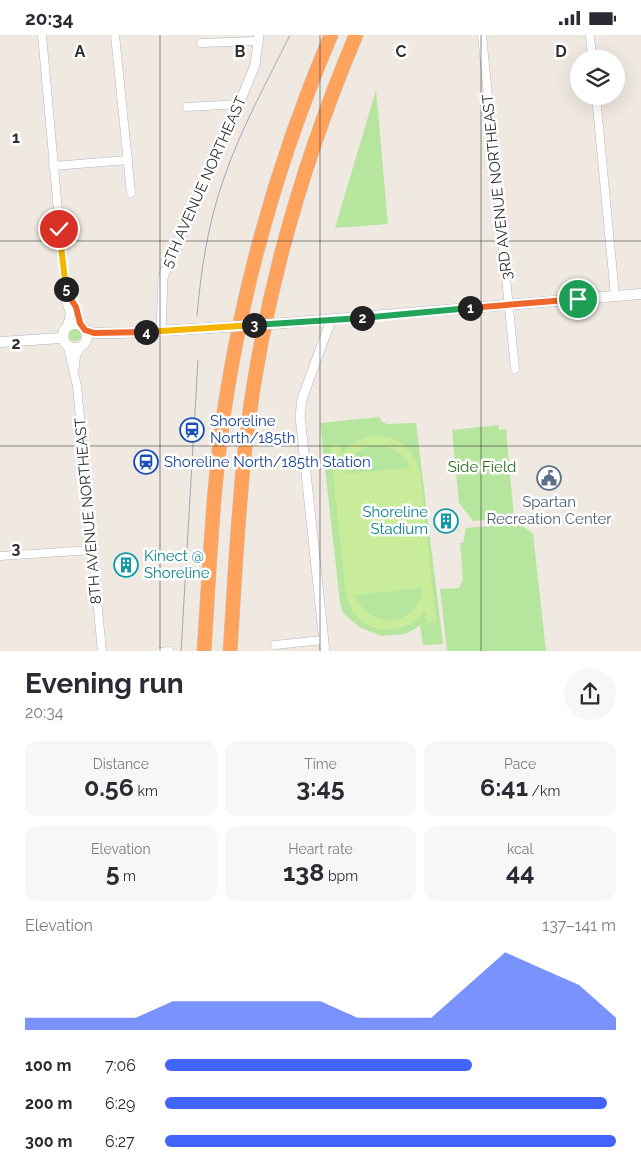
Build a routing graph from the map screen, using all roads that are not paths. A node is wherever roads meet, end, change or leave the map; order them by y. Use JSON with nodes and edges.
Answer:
{"nodes":[{"id":1,"x":42,"y":35,"type":"edge"},
{"id":2,"x":115,"y":35,"type":"edge"},
{"id":3,"x":332,"y":35,"type":"edge"},
{"id":4,"x":356,"y":35,"type":"edge"},
{"id":5,"x":482,"y":35,"type":"edge"},
{"id":6,"x":590,"y":35,"type":"edge"},
{"id":7,"x":258,"y":38,"type":"edge"},
{"id":8,"x":201,"y":43,"type":"dead end"},
{"id":9,"x":591,"y":50,"type":"edge"},
{"id":10,"x":239,"y":104,"type":"junction"},
{"id":11,"x":597,"y":105,"type":"edge"},
{"id":12,"x":187,"y":107,"type":"dead end"},
{"id":13,"x":128,"y":160,"type":"junction"},
{"id":14,"x":54,"y":166,"type":"junction"},
{"id":15,"x":131,"y":193,"type":"dead end"},
{"id":16,"x":67,"y":293,"type":"junction"},
{"id":17,"x":641,"y":293,"type":"edge"},
{"id":18,"x":615,"y":296,"type":"junction"},
{"id":19,"x":509,"y":305,"type":"junction"},
{"id":20,"x":331,"y":320,"type":"junction"},
{"id":21,"x":66,"y":327,"type":"junction"},
{"id":22,"x":84,"y":328,"type":"junction"},
{"id":23,"x":161,"y":331,"type":"junction"},
{"id":24,"x":120,"y":333,"type":"junction"},
{"id":25,"x":0,"y":342,"type":"edge"},
{"id":26,"x":65,"y":342,"type":"junction"},
{"id":27,"x":83,"y":345,"type":"junction"},
{"id":28,"x":515,"y":369,"type":"dead end"},
{"id":29,"x":74,"y":370,"type":"junction"},
{"id":30,"x":92,"y":550,"type":"junction"},
{"id":31,"x":0,"y":556,"type":"edge"},
{"id":32,"x":323,"y":640,"type":"junction"},
{"id":33,"x":275,"y":645,"type":"dead end"},
{"id":34,"x":102,"y":651,"type":"edge"},
{"id":35,"x":160,"y":651,"type":"edge"},
{"id":36,"x":169,"y":651,"type":"edge"},
{"id":37,"x":204,"y":651,"type":"edge"},
{"id":38,"x":230,"y":651,"type":"edge"},
{"id":39,"x":324,"y":651,"type":"edge"}],
"edges":[{"from":1,"to":14,"type":"street"},
{"from":2,"to":13,"type":"street"},
{"from":3,"to":37,"type":"highway"},
{"from":4,"to":38,"type":"highway"},
{"from":5,"to":19,"type":"street","name":"3RD AVENUE NORTHEAST"},
{"from":6,"to":9,"type":"street"},
{"from":7,"to":8,"type":"street"},
{"from":7,"to":10,"type":"street","name":"5TH AVENUE NORTHEAST"},
{"from":10,"to":12,"type":"street"},
{"from":10,"to":23,"type":"street","name":"5TH AVENUE NORTHEAST"},
{"from":11,"to":18,"type":"street"},
{"from":13,"to":14,"type":"street"},
{"from":13,"to":15,"type":"street"},
{"from":14,"to":16,"type":"street"},
{"from":16,"to":21,"type":"street"},
{"from":16,"to":22,"type":"street"},
{"from":17,"to":18,"type":"main road"},
{"from":18,"to":19,"type":"main road"},
{"from":19,"to":20,"type":"main road"},
{"from":19,"to":28,"type":"street","name":"3RD AVENUE NORTHEAST"},
{"from":20,"to":23,"type":"main road","bridge":true},
{"from":20,"to":32,"type":"street"},
{"from":21,"to":22,"type":"main road"},
{"from":21,"to":26,"type":"main road"},
{"from":22,"to":24,"type":"main road"},
{"from":22,"to":27,"type":"main road"},
{"from":23,"to":24,"type":"main road"},
{"from":24,"to":27,"type":"main road"},
{"from":25,"to":26,"type":"main road"},
{"from":26,"to":27,"type":"main road"},
{"from":26,"to":29,"type":"street","name":"8TH AVENUE NORTHEAST"},
{"from":27,"to":29,"type":"street","name":"8TH AVENUE NORTHEAST"},
{"from":29,"to":30,"type":"street","name":"8TH AVENUE NORTHEAST"},
{"from":30,"to":31,"type":"street"},
{"from":30,"to":34,"type":"street","name":"8TH AVENUE NORTHEAST"},
{"from":32,"to":33,"type":"street"},
{"from":32,"to":39,"type":"street"},
{"from":35,"to":36,"type":"street"}]}
